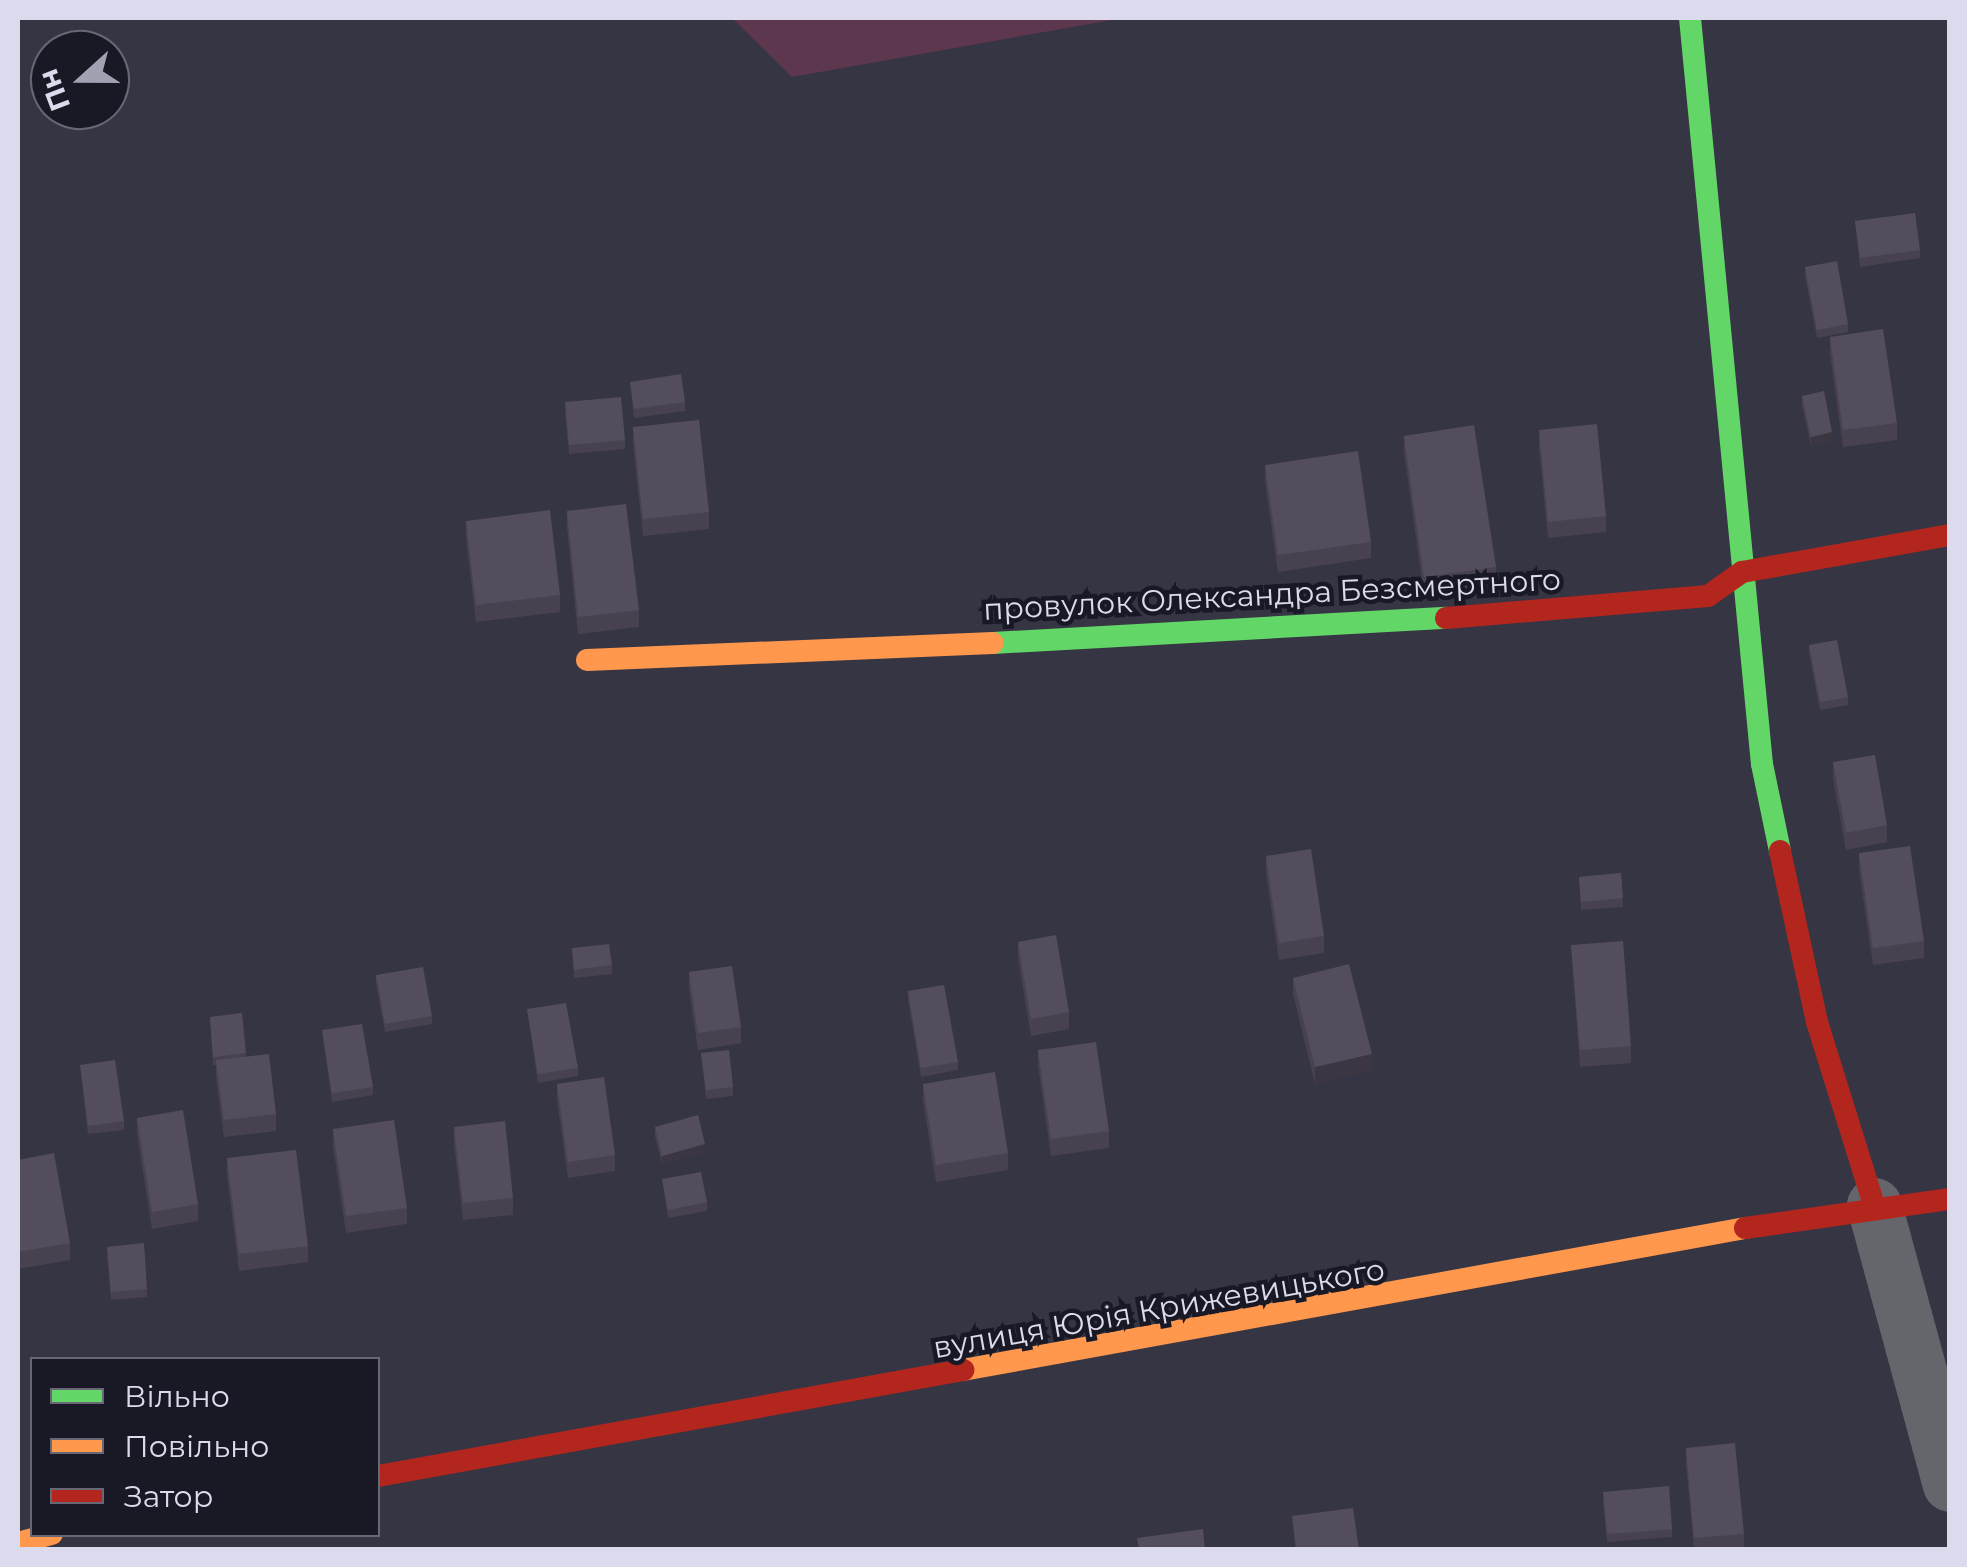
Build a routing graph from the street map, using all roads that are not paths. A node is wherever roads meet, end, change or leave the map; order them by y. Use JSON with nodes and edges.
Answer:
{"nodes":[{"id":1,"x":1690,"y":18,"type":"edge"},
{"id":2,"x":1950,"y":535,"type":"edge"},
{"id":3,"x":1742,"y":572,"type":"junction"},
{"id":4,"x":586,"y":660,"type":"dead end"},
{"id":5,"x":1950,"y":1199,"type":"edge"},
{"id":6,"x":1874,"y":1205,"type":"junction"},
{"id":7,"x":380,"y":1476,"type":"edge"},
{"id":8,"x":1950,"y":1484,"type":"edge"}],
"edges":[{"from":1,"to":3,"type":"street"},
{"from":2,"to":3,"type":"street","name":"провулок Олександра Безсмертного"},
{"from":3,"to":4,"type":"street","name":"провулок Олександра Безсмертного"},
{"from":3,"to":6,"type":"street"},
{"from":5,"to":6,"type":"street","name":"вулиця Юрія Крижевицького"},
{"from":6,"to":7,"type":"street","name":"вулиця Юрія Крижевицького"},
{"from":6,"to":8,"type":"street"}]}
